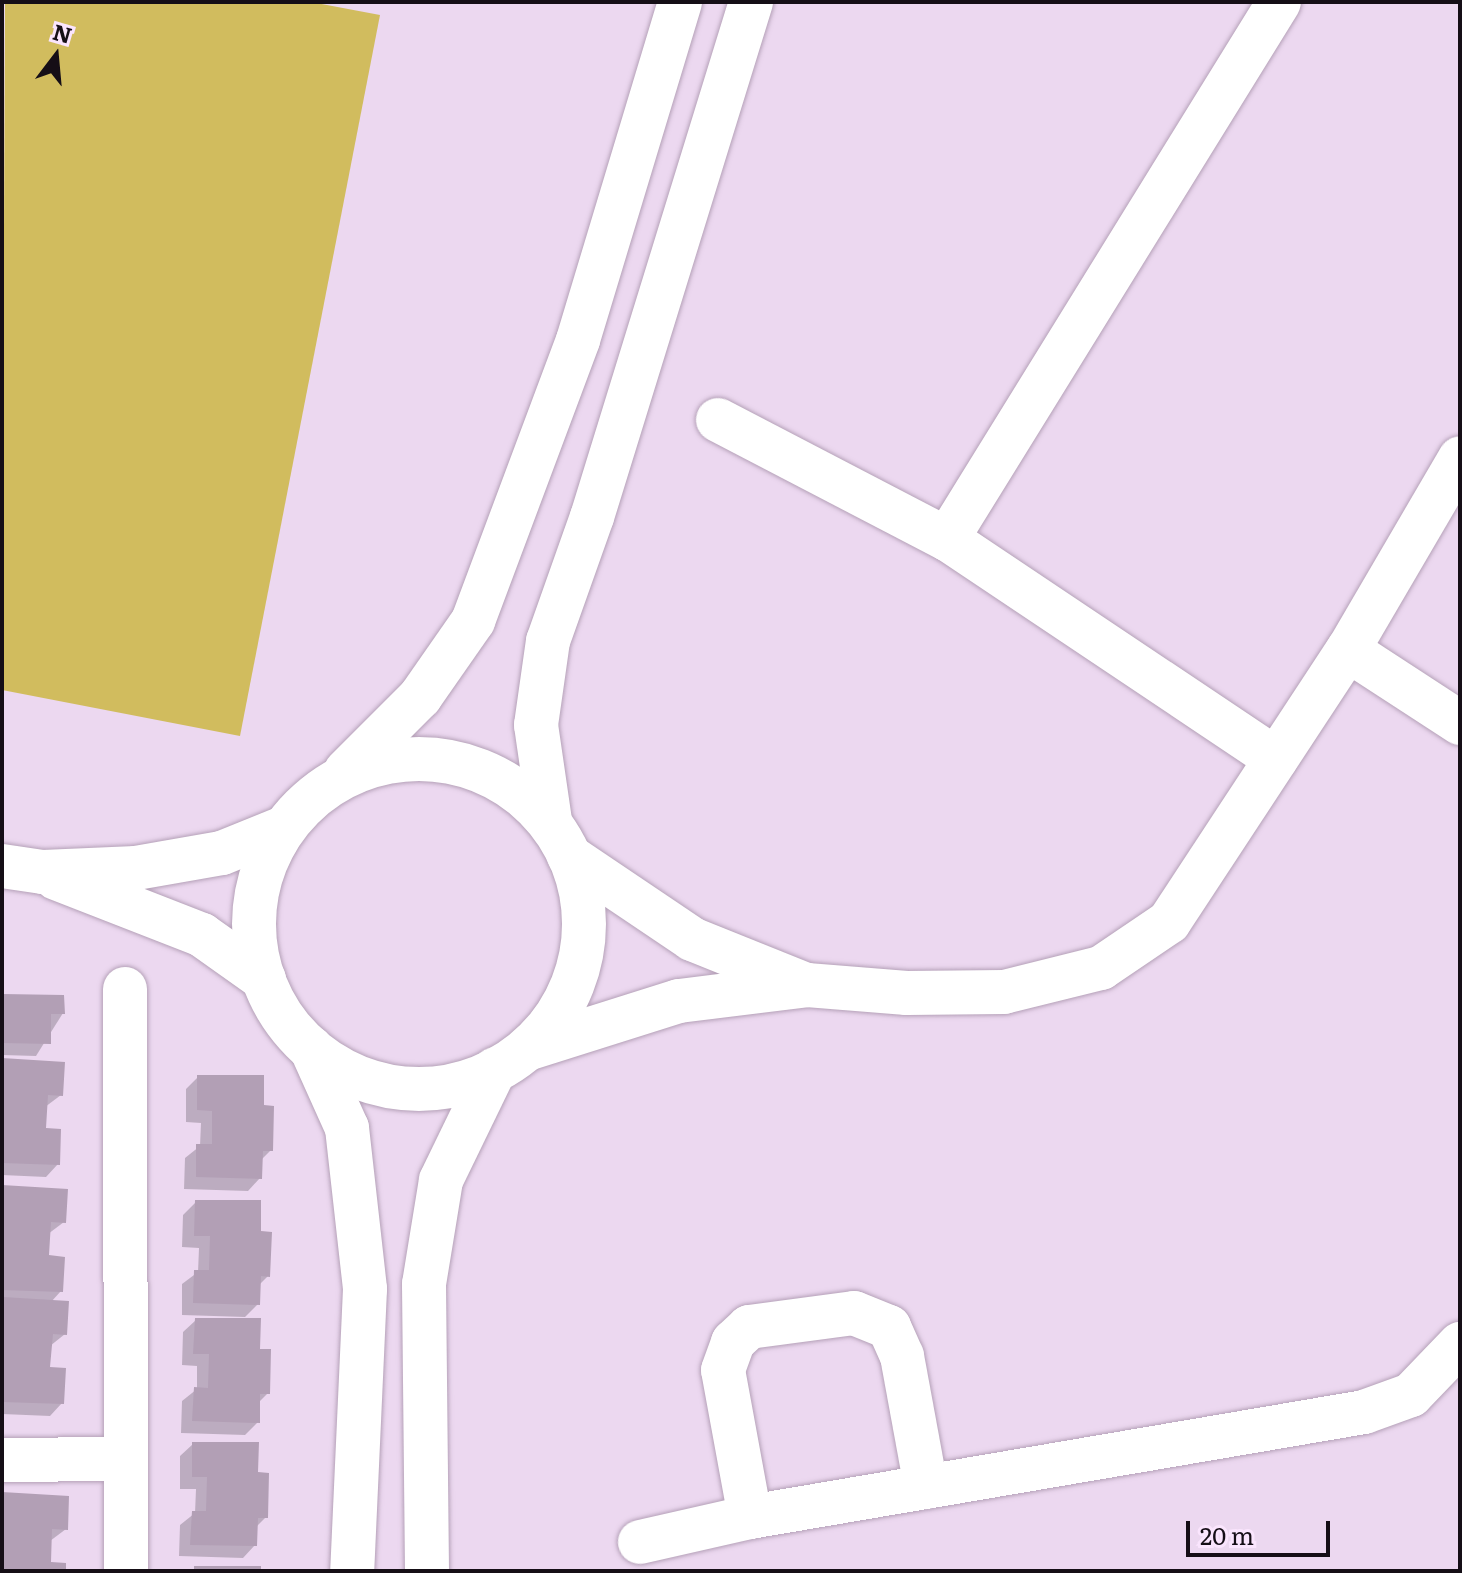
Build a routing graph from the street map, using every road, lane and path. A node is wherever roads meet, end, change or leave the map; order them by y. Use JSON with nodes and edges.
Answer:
{"nodes":[{"id":1,"x":680,"y":2,"type":"edge"},
{"id":2,"x":751,"y":2,"type":"edge"},
{"id":3,"x":1279,"y":2,"type":"edge"},
{"id":4,"x":718,"y":420,"type":"dead end"},
{"id":5,"x":1460,"y":458,"type":"edge"},
{"id":6,"x":947,"y":539,"type":"junction"},
{"id":7,"x":1348,"y":650,"type":"junction"},
{"id":8,"x":1460,"y":723,"type":"edge"},
{"id":9,"x":1276,"y":759,"type":"junction"},
{"id":10,"x":339,"y":778,"type":"junction"},
{"id":11,"x":281,"y":829,"type":"junction"},
{"id":12,"x":559,"y":839,"type":"junction"},
{"id":13,"x":22,"y":869,"type":"edge"},
{"id":14,"x":264,"y":979,"type":"junction"},
{"id":15,"x":807,"y":985,"type":"junction"},
{"id":16,"x":125,"y":989,"type":"dead end"},
{"id":17,"x":311,"y":1048,"type":"junction"},
{"id":18,"x":513,"y":1058,"type":"junction"},
{"id":19,"x":1460,"y":1344,"type":"edge"},
{"id":20,"x":122,"y":1459,"type":"junction"},
{"id":21,"x":2,"y":1460,"type":"edge"},
{"id":22,"x":926,"y":1487,"type":"junction"},
{"id":23,"x":750,"y":1517,"type":"junction"},
{"id":24,"x":640,"y":1542,"type":"dead end"},
{"id":25,"x":126,"y":1571,"type":"edge"},
{"id":26,"x":352,"y":1571,"type":"edge"},
{"id":27,"x":427,"y":1571,"type":"edge"}],
"edges":[{"from":1,"to":10,"type":"street"},
{"from":2,"to":12,"type":"street"},
{"from":3,"to":6,"type":"street"},
{"from":4,"to":6,"type":"street"},
{"from":5,"to":7,"type":"street"},
{"from":6,"to":9,"type":"street"},
{"from":7,"to":8,"type":"street"},
{"from":7,"to":9,"type":"street"},
{"from":9,"to":15,"type":"street"},
{"from":10,"to":11,"type":"street"},
{"from":10,"to":12,"type":"street"},
{"from":11,"to":13,"type":"street"},
{"from":11,"to":14,"type":"street"},
{"from":12,"to":15,"type":"street"},
{"from":12,"to":18,"type":"street"},
{"from":13,"to":14,"type":"street"},
{"from":14,"to":17,"type":"street"},
{"from":15,"to":18,"type":"street"},
{"from":16,"to":20,"type":"street"},
{"from":17,"to":18,"type":"street"},
{"from":17,"to":26,"type":"street"},
{"from":18,"to":27,"type":"street"},
{"from":19,"to":22,"type":"street"},
{"from":20,"to":21,"type":"street"},
{"from":20,"to":25,"type":"street"},
{"from":22,"to":23,"type":"street"},
{"from":22,"to":23,"type":"street"},
{"from":23,"to":24,"type":"street"}]}
